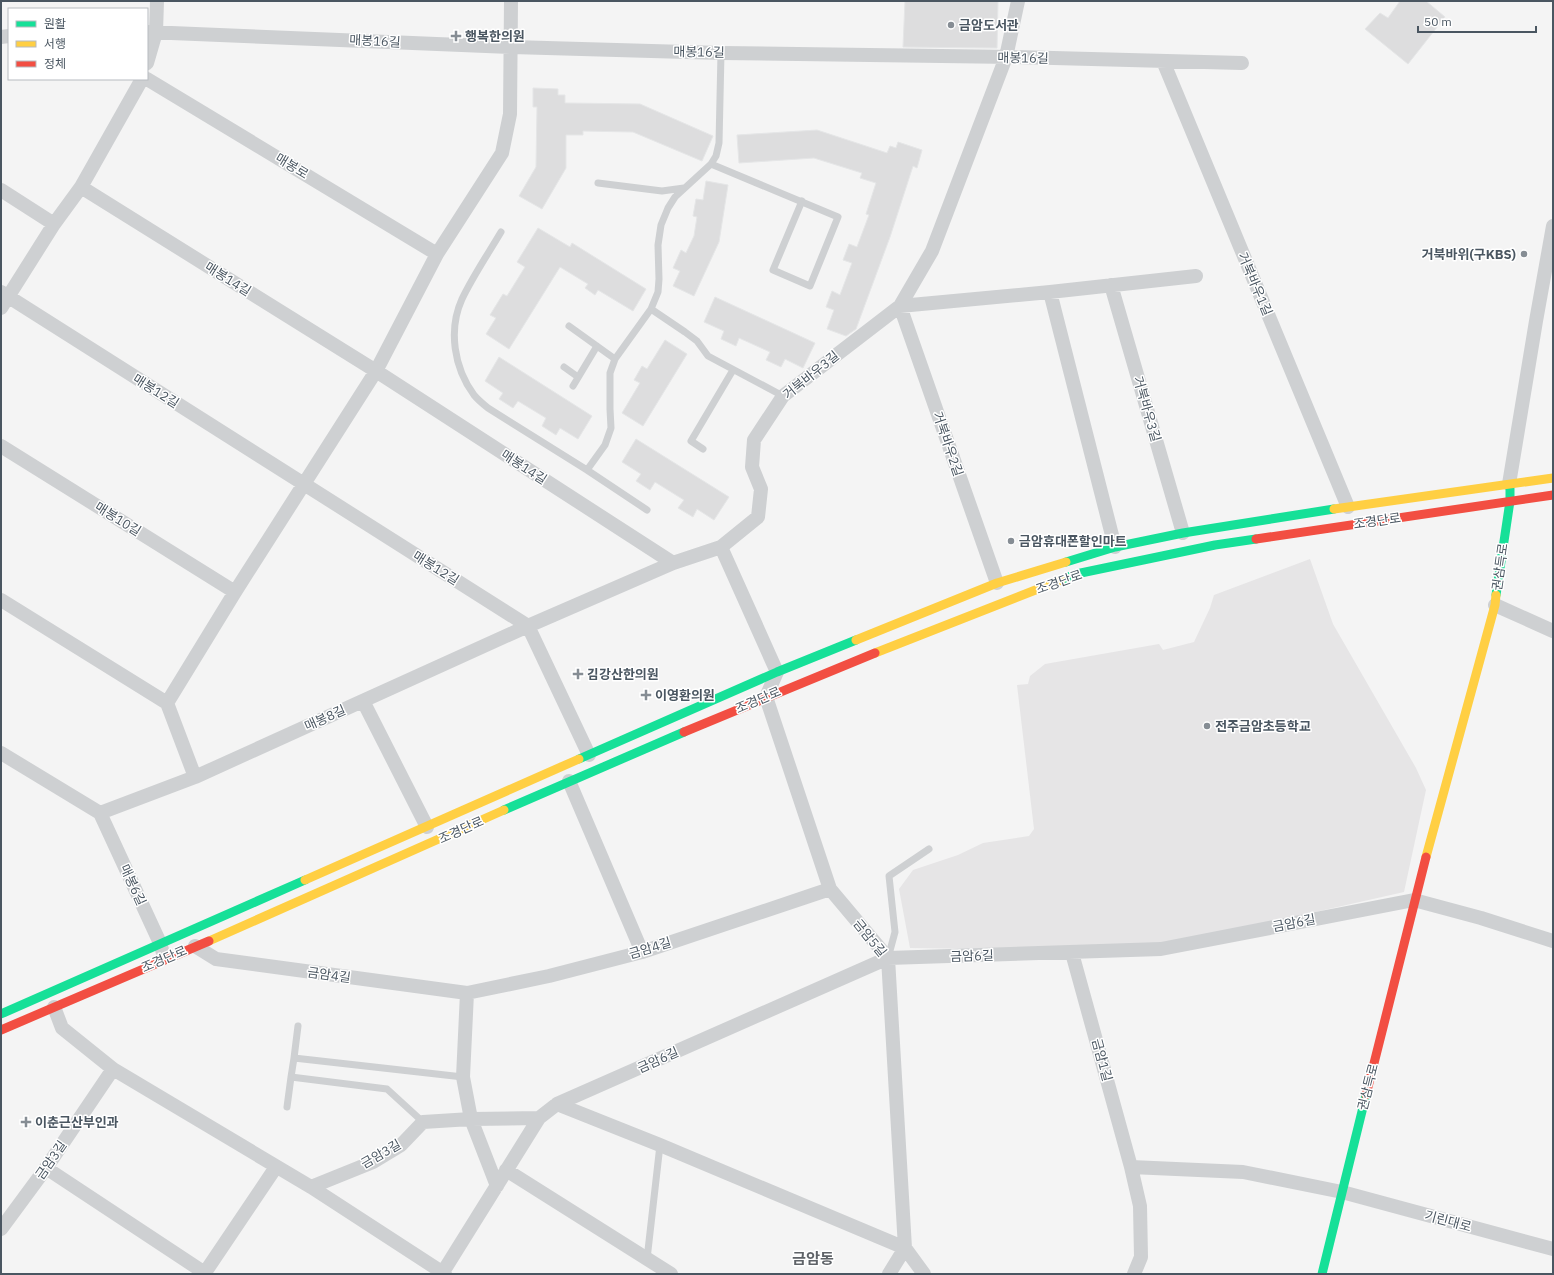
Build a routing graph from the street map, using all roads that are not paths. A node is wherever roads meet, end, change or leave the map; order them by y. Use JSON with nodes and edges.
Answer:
{"nodes":[{"id":1,"x":157,"y":1,"type":"edge"},
{"id":2,"x":511,"y":1,"type":"edge"},
{"id":3,"x":1018,"y":1,"type":"edge"},
{"id":4,"x":152,"y":32,"type":"edge"},
{"id":5,"x":512,"y":47,"type":"junction"},
{"id":6,"x":721,"y":53,"type":"junction"},
{"id":7,"x":148,"y":57,"type":"edge"},
{"id":8,"x":1006,"y":57,"type":"junction"},
{"id":9,"x":1163,"y":61,"type":"junction"},
{"id":10,"x":1242,"y":63,"type":"dead end"},
{"id":11,"x":141,"y":80,"type":"edge"},
{"id":12,"x":148,"y":80,"type":"edge"},
{"id":13,"x":711,"y":164,"type":"junction"},
{"id":14,"x":598,"y":183,"type":"dead end"},
{"id":15,"x":81,"y":187,"type":"junction"},
{"id":16,"x":684,"y":188,"type":"junction"},
{"id":17,"x":1,"y":190,"type":"edge"},
{"id":18,"x":802,"y":201,"type":"junction"},
{"id":19,"x":54,"y":224,"type":"junction"},
{"id":20,"x":1553,"y":226,"type":"edge"},
{"id":21,"x":501,"y":232,"type":"dead end"},
{"id":22,"x":436,"y":254,"type":"junction"},
{"id":23,"x":1196,"y":276,"type":"dead end"},
{"id":24,"x":1111,"y":285,"type":"junction"},
{"id":25,"x":1050,"y":292,"type":"junction"},
{"id":26,"x":3,"y":299,"type":"edge"},
{"id":27,"x":900,"y":306,"type":"junction"},
{"id":28,"x":651,"y":309,"type":"junction"},
{"id":29,"x":569,"y":326,"type":"dead end"},
{"id":30,"x":597,"y":346,"type":"junction"},
{"id":31,"x":615,"y":359,"type":"junction"},
{"id":32,"x":564,"y":367,"type":"dead end"},
{"id":33,"x":733,"y":370,"type":"junction"},
{"id":34,"x":376,"y":371,"type":"junction"},
{"id":35,"x":578,"y":377,"type":"junction"},
{"id":36,"x":573,"y":386,"type":"dead end"},
{"id":37,"x":783,"y":396,"type":"junction"},
{"id":38,"x":1,"y":446,"type":"edge"},
{"id":39,"x":703,"y":449,"type":"dead end"},
{"id":40,"x":587,"y":470,"type":"junction"},
{"id":41,"x":1553,"y":478,"type":"edge"},
{"id":42,"x":1509,"y":484,"type":"junction"},
{"id":43,"x":304,"y":485,"type":"junction"},
{"id":44,"x":1553,"y":495,"type":"edge"},
{"id":45,"x":1510,"y":501,"type":"junction"},
{"id":46,"x":1348,"y":507,"type":"junction"},
{"id":47,"x":646,"y":510,"type":"dead end"},
{"id":48,"x":1183,"y":533,"type":"junction"},
{"id":49,"x":721,"y":547,"type":"junction"},
{"id":50,"x":1115,"y":547,"type":"junction"},
{"id":51,"x":673,"y":563,"type":"junction"},
{"id":52,"x":997,"y":583,"type":"junction"},
{"id":53,"x":235,"y":592,"type":"junction"},
{"id":54,"x":1,"y":600,"type":"edge"},
{"id":55,"x":1495,"y":606,"type":"junction"},
{"id":56,"x":528,"y":626,"type":"junction"},
{"id":57,"x":1553,"y":631,"type":"edge"},
{"id":58,"x":777,"y":672,"type":"junction"},
{"id":59,"x":766,"y":697,"type":"junction"},
{"id":60,"x":362,"y":701,"type":"junction"},
{"id":61,"x":167,"y":703,"type":"junction"},
{"id":62,"x":1,"y":753,"type":"edge"},
{"id":63,"x":589,"y":755,"type":"junction"},
{"id":64,"x":195,"y":777,"type":"junction"},
{"id":65,"x":569,"y":782,"type":"junction"},
{"id":66,"x":100,"y":813,"type":"junction"},
{"id":67,"x":427,"y":827,"type":"junction"},
{"id":68,"x":929,"y":849,"type":"dead end"},
{"id":69,"x":830,"y":889,"type":"junction"},
{"id":70,"x":1414,"y":900,"type":"junction"},
{"id":71,"x":1553,"y":941,"type":"edge"},
{"id":72,"x":160,"y":943,"type":"junction"},
{"id":73,"x":195,"y":946,"type":"junction"},
{"id":74,"x":642,"y":952,"type":"junction"},
{"id":75,"x":1072,"y":953,"type":"junction"},
{"id":76,"x":888,"y":958,"type":"junction"},
{"id":77,"x":165,"y":959,"type":"junction"},
{"id":78,"x":467,"y":994,"type":"junction"},
{"id":79,"x":54,"y":1007,"type":"junction"},
{"id":80,"x":2,"y":1010,"type":"edge"},
{"id":81,"x":298,"y":1026,"type":"dead end"},
{"id":82,"x":1,"y":1030,"type":"edge"},
{"id":83,"x":294,"y":1058,"type":"junction"},
{"id":84,"x":113,"y":1069,"type":"junction"},
{"id":85,"x":291,"y":1077,"type":"junction"},
{"id":86,"x":463,"y":1077,"type":"junction"},
{"id":87,"x":557,"y":1104,"type":"junction"},
{"id":88,"x":287,"y":1107,"type":"dead end"},
{"id":89,"x":539,"y":1118,"type":"junction"},
{"id":90,"x":471,"y":1119,"type":"junction"},
{"id":91,"x":423,"y":1122,"type":"junction"},
{"id":92,"x":660,"y":1145,"type":"junction"},
{"id":93,"x":276,"y":1167,"type":"junction"},
{"id":94,"x":1131,"y":1167,"type":"junction"},
{"id":95,"x":46,"y":1168,"type":"junction"},
{"id":96,"x":506,"y":1170,"type":"junction"},
{"id":97,"x":497,"y":1186,"type":"junction"},
{"id":98,"x":312,"y":1187,"type":"junction"},
{"id":99,"x":1342,"y":1192,"type":"junction"},
{"id":100,"x":1,"y":1229,"type":"edge"},
{"id":101,"x":904,"y":1248,"type":"junction"},
{"id":102,"x":1553,"y":1249,"type":"edge"},
{"id":103,"x":647,"y":1259,"type":"junction"},
{"id":104,"x":444,"y":1273,"type":"edge"},
{"id":105,"x":205,"y":1274,"type":"edge"},
{"id":106,"x":671,"y":1274,"type":"edge"},
{"id":107,"x":889,"y":1274,"type":"edge"},
{"id":108,"x":924,"y":1274,"type":"edge"},
{"id":109,"x":1134,"y":1274,"type":"edge"},
{"id":110,"x":1322,"y":1274,"type":"edge"}],
"edges":[{"from":1,"to":4,"type":"street"},
{"from":2,"to":5,"type":"street"},
{"from":3,"to":8,"type":"street","name":"거북바우3길"},
{"from":4,"to":5,"type":"street","name":"매봉16길"},
{"from":4,"to":7,"type":"street"},
{"from":5,"to":6,"type":"street","name":"매봉16길"},
{"from":5,"to":22,"type":"street"},
{"from":6,"to":8,"type":"street","name":"매봉16길"},
{"from":6,"to":13,"type":"lane"},
{"from":8,"to":9,"type":"street","name":"매봉16길"},
{"from":8,"to":27,"type":"street","name":"거북바우3길"},
{"from":9,"to":10,"type":"street","name":"매봉16길"},
{"from":9,"to":46,"type":"street","name":"거북바우1길"},
{"from":11,"to":15,"type":"street"},
{"from":12,"to":22,"type":"street","name":"매봉로"},
{"from":13,"to":16,"type":"lane"},
{"from":13,"to":18,"type":"lane"},
{"from":14,"to":16,"type":"lane"},
{"from":15,"to":19,"type":"street"},
{"from":15,"to":34,"type":"street","name":"매봉14길"},
{"from":16,"to":28,"type":"lane"},
{"from":17,"to":19,"type":"street"},
{"from":18,"to":18,"type":"lane"},
{"from":19,"to":26,"type":"street"},
{"from":20,"to":42,"type":"street","name":"권삼득로"},
{"from":21,"to":40,"type":"lane"},
{"from":22,"to":34,"type":"street"},
{"from":23,"to":24,"type":"street"},
{"from":24,"to":25,"type":"street"},
{"from":24,"to":48,"type":"street","name":"거북바우3길"},
{"from":25,"to":27,"type":"street"},
{"from":25,"to":50,"type":"street"},
{"from":26,"to":43,"type":"street","name":"매봉12길"},
{"from":27,"to":37,"type":"street","name":"거북바우3길"},
{"from":27,"to":52,"type":"street","name":"거북바우2길"},
{"from":28,"to":31,"type":"lane"},
{"from":28,"to":33,"type":"lane"},
{"from":29,"to":30,"type":"lane"},
{"from":30,"to":31,"type":"lane"},
{"from":30,"to":35,"type":"lane"},
{"from":31,"to":40,"type":"lane"},
{"from":32,"to":35,"type":"lane"},
{"from":33,"to":37,"type":"lane"},
{"from":33,"to":39,"type":"lane"},
{"from":34,"to":43,"type":"street"},
{"from":34,"to":51,"type":"street","name":"매봉14길"},
{"from":35,"to":36,"type":"lane"},
{"from":37,"to":49,"type":"street","name":"거북바우3길"},
{"from":38,"to":53,"type":"street","name":"매봉10길"},
{"from":40,"to":47,"type":"lane"},
{"from":41,"to":42,"type":"street","name":"조경단로"},
{"from":42,"to":45,"type":"street","name":"권삼득로"},
{"from":42,"to":46,"type":"street","name":"조경단로"},
{"from":43,"to":53,"type":"street"},
{"from":43,"to":56,"type":"street","name":"매봉12길"},
{"from":44,"to":45,"type":"street","name":"조경단로"},
{"from":45,"to":55,"type":"street","name":"권삼득로"},
{"from":45,"to":59,"type":"street","name":"조경단로"},
{"from":46,"to":48,"type":"street","name":"조경단로"},
{"from":48,"to":50,"type":"street","name":"조경단로"},
{"from":49,"to":51,"type":"street"},
{"from":49,"to":58,"type":"street"},
{"from":50,"to":52,"type":"street","name":"조경단로"},
{"from":51,"to":56,"type":"street"},
{"from":52,"to":58,"type":"street","name":"조경단로"},
{"from":53,"to":61,"type":"street"},
{"from":54,"to":61,"type":"street"},
{"from":55,"to":57,"type":"street"},
{"from":55,"to":70,"type":"street","name":"권삼득로"},
{"from":56,"to":60,"type":"street","name":"매봉8길"},
{"from":56,"to":63,"type":"street"},
{"from":58,"to":59,"type":"street"},
{"from":58,"to":63,"type":"street","name":"조경단로"},
{"from":59,"to":65,"type":"street","name":"조경단로"},
{"from":59,"to":69,"type":"street","name":"금암5길"},
{"from":60,"to":64,"type":"street","name":"매봉8길"},
{"from":60,"to":67,"type":"street","name":"조경단로"},
{"from":61,"to":64,"type":"street"},
{"from":62,"to":66,"type":"street"},
{"from":63,"to":67,"type":"street","name":"조경단로"},
{"from":64,"to":66,"type":"street"},
{"from":65,"to":73,"type":"street","name":"조경단로"},
{"from":65,"to":74,"type":"street"},
{"from":66,"to":72,"type":"street","name":"매봉6길"},
{"from":67,"to":72,"type":"street","name":"조경단로"},
{"from":68,"to":76,"type":"lane"},
{"from":69,"to":74,"type":"street","name":"금암4길"},
{"from":69,"to":76,"type":"street","name":"금암5길"},
{"from":70,"to":71,"type":"street"},
{"from":70,"to":75,"type":"street","name":"금암6길"},
{"from":70,"to":99,"type":"street","name":"권삼득로"},
{"from":72,"to":77,"type":"street","name":"매봉6길"},
{"from":72,"to":80,"type":"street","name":"조경단로"},
{"from":73,"to":77,"type":"street","name":"조경단로"},
{"from":73,"to":78,"type":"street","name":"금암4길"},
{"from":74,"to":78,"type":"street","name":"금암4길"},
{"from":75,"to":76,"type":"street","name":"금암6길"},
{"from":75,"to":94,"type":"street","name":"금암1길"},
{"from":76,"to":87,"type":"street","name":"금암6길"},
{"from":76,"to":101,"type":"street","name":"금암5길"},
{"from":77,"to":79,"type":"street","name":"조경단로"},
{"from":78,"to":86,"type":"street"},
{"from":79,"to":82,"type":"street","name":"조경단로"},
{"from":79,"to":84,"type":"street"},
{"from":81,"to":83,"type":"lane"},
{"from":83,"to":85,"type":"lane"},
{"from":83,"to":86,"type":"lane"},
{"from":84,"to":93,"type":"street"},
{"from":84,"to":95,"type":"street","name":"금암3길"},
{"from":85,"to":88,"type":"lane"},
{"from":85,"to":91,"type":"lane"},
{"from":86,"to":90,"type":"street"},
{"from":87,"to":89,"type":"street","name":"금암6길"},
{"from":87,"to":92,"type":"street"},
{"from":89,"to":90,"type":"street"},
{"from":89,"to":96,"type":"street","name":"금암6길"},
{"from":90,"to":91,"type":"street"},
{"from":90,"to":97,"type":"street"},
{"from":91,"to":98,"type":"street","name":"금암3길"},
{"from":92,"to":101,"type":"street"},
{"from":92,"to":103,"type":"lane"},
{"from":93,"to":98,"type":"street"},
{"from":93,"to":105,"type":"street"},
{"from":94,"to":99,"type":"street"},
{"from":94,"to":109,"type":"street","name":"금암1길"},
{"from":95,"to":100,"type":"street","name":"금암3길"},
{"from":95,"to":105,"type":"street"},
{"from":96,"to":97,"type":"street","name":"금암6길"},
{"from":96,"to":103,"type":"street"},
{"from":97,"to":104,"type":"street","name":"금암6길"},
{"from":98,"to":104,"type":"street"},
{"from":99,"to":102,"type":"street","name":"기린대로"},
{"from":99,"to":110,"type":"street","name":"권삼득로"},
{"from":101,"to":107,"type":"street"},
{"from":101,"to":108,"type":"street"},
{"from":103,"to":106,"type":"street"}]}
